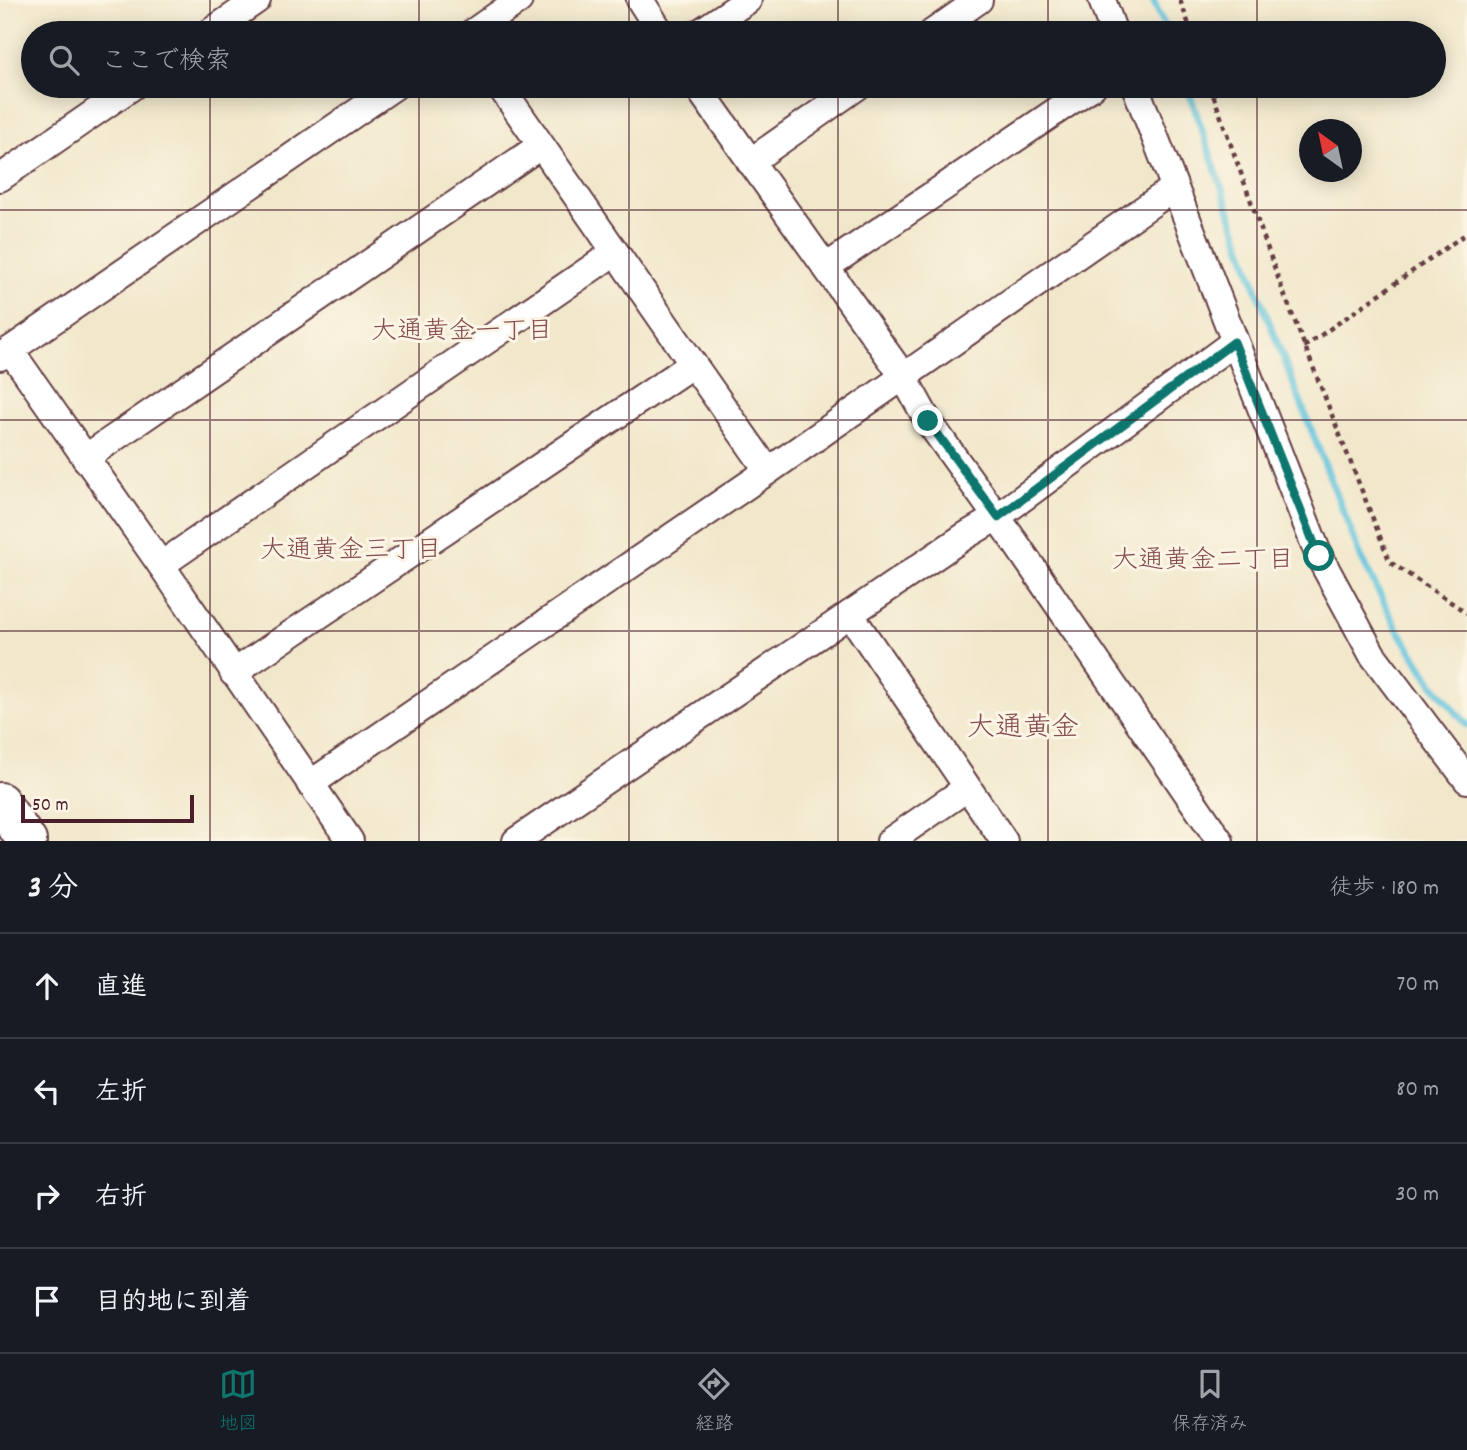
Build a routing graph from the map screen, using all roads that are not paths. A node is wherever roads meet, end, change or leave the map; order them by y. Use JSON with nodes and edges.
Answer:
{"nodes":[{"id":1,"x":257,"y":0,"type":"edge"},
{"id":2,"x":519,"y":0,"type":"edge"},
{"id":3,"x":640,"y":0,"type":"edge"},
{"id":4,"x":748,"y":0,"type":"edge"},
{"id":5,"x":979,"y":0,"type":"edge"},
{"id":6,"x":1101,"y":0,"type":"edge"},
{"id":7,"x":226,"y":21,"type":"edge"},
{"id":8,"x":489,"y":21,"type":"edge"},
{"id":9,"x":654,"y":21,"type":"edge"},
{"id":10,"x":717,"y":21,"type":"edge"},
{"id":11,"x":949,"y":21,"type":"edge"},
{"id":12,"x":1109,"y":21,"type":"edge"},
{"id":13,"x":116,"y":98,"type":"edge"},
{"id":14,"x":378,"y":98,"type":"edge"},
{"id":15,"x":508,"y":98,"type":"edge"},
{"id":16,"x":705,"y":98,"type":"edge"},
{"id":17,"x":841,"y":98,"type":"edge"},
{"id":18,"x":1075,"y":98,"type":"edge"},
{"id":19,"x":1140,"y":98,"type":"edge"},
{"id":20,"x":540,"y":146,"type":"junction"},
{"id":21,"x":750,"y":162,"type":"junction"},
{"id":22,"x":0,"y":178,"type":"edge"},
{"id":23,"x":1174,"y":188,"type":"junction"},
{"id":24,"x":615,"y":252,"type":"junction"},
{"id":25,"x":826,"y":267,"type":"junction"},
{"id":26,"x":1234,"y":342,"type":"junction"},
{"id":27,"x":5,"y":354,"type":"edge"},
{"id":28,"x":693,"y":363,"type":"junction"},
{"id":29,"x":903,"y":376,"type":"junction"},
{"id":30,"x":85,"y":457,"type":"junction"},
{"id":31,"x":768,"y":471,"type":"junction"},
{"id":32,"x":998,"y":517,"type":"junction"},
{"id":33,"x":161,"y":565,"type":"junction"},
{"id":34,"x":850,"y":614,"type":"junction"},
{"id":35,"x":233,"y":673,"type":"junction"},
{"id":36,"x":1467,"y":780,"type":"edge"},
{"id":37,"x":310,"y":784,"type":"junction"},
{"id":38,"x":967,"y":788,"type":"junction"},
{"id":39,"x":0,"y":802,"type":"edge"},
{"id":40,"x":27,"y":841,"type":"edge"},
{"id":41,"x":349,"y":841,"type":"edge"},
{"id":42,"x":516,"y":841,"type":"edge"},
{"id":43,"x":890,"y":841,"type":"edge"},
{"id":44,"x":1004,"y":841,"type":"edge"},
{"id":45,"x":1220,"y":841,"type":"edge"}],
"edges":[{"from":1,"to":7,"type":"street"},
{"from":2,"to":8,"type":"street"},
{"from":3,"to":9,"type":"street"},
{"from":4,"to":10,"type":"street"},
{"from":5,"to":11,"type":"street"},
{"from":6,"to":12,"type":"street"},
{"from":13,"to":22,"type":"street"},
{"from":14,"to":27,"type":"street"},
{"from":15,"to":20,"type":"street"},
{"from":16,"to":21,"type":"street"},
{"from":17,"to":21,"type":"street"},
{"from":18,"to":25,"type":"street"},
{"from":19,"to":23,"type":"street"},
{"from":20,"to":24,"type":"street"},
{"from":20,"to":30,"type":"street"},
{"from":21,"to":25,"type":"street"},
{"from":23,"to":26,"type":"street"},
{"from":23,"to":29,"type":"street"},
{"from":24,"to":28,"type":"street"},
{"from":24,"to":33,"type":"street"},
{"from":25,"to":29,"type":"street"},
{"from":26,"to":32,"type":"street"},
{"from":26,"to":36,"type":"street"},
{"from":27,"to":30,"type":"street"},
{"from":28,"to":31,"type":"street"},
{"from":28,"to":35,"type":"street"},
{"from":29,"to":31,"type":"street"},
{"from":29,"to":32,"type":"street"},
{"from":30,"to":33,"type":"street"},
{"from":31,"to":37,"type":"street"},
{"from":32,"to":34,"type":"street"},
{"from":32,"to":45,"type":"street"},
{"from":33,"to":35,"type":"street"},
{"from":34,"to":38,"type":"street"},
{"from":34,"to":42,"type":"street"},
{"from":35,"to":37,"type":"street"},
{"from":37,"to":41,"type":"street"},
{"from":38,"to":43,"type":"street"},
{"from":38,"to":44,"type":"street"},
{"from":39,"to":40,"type":"highway"}]}
